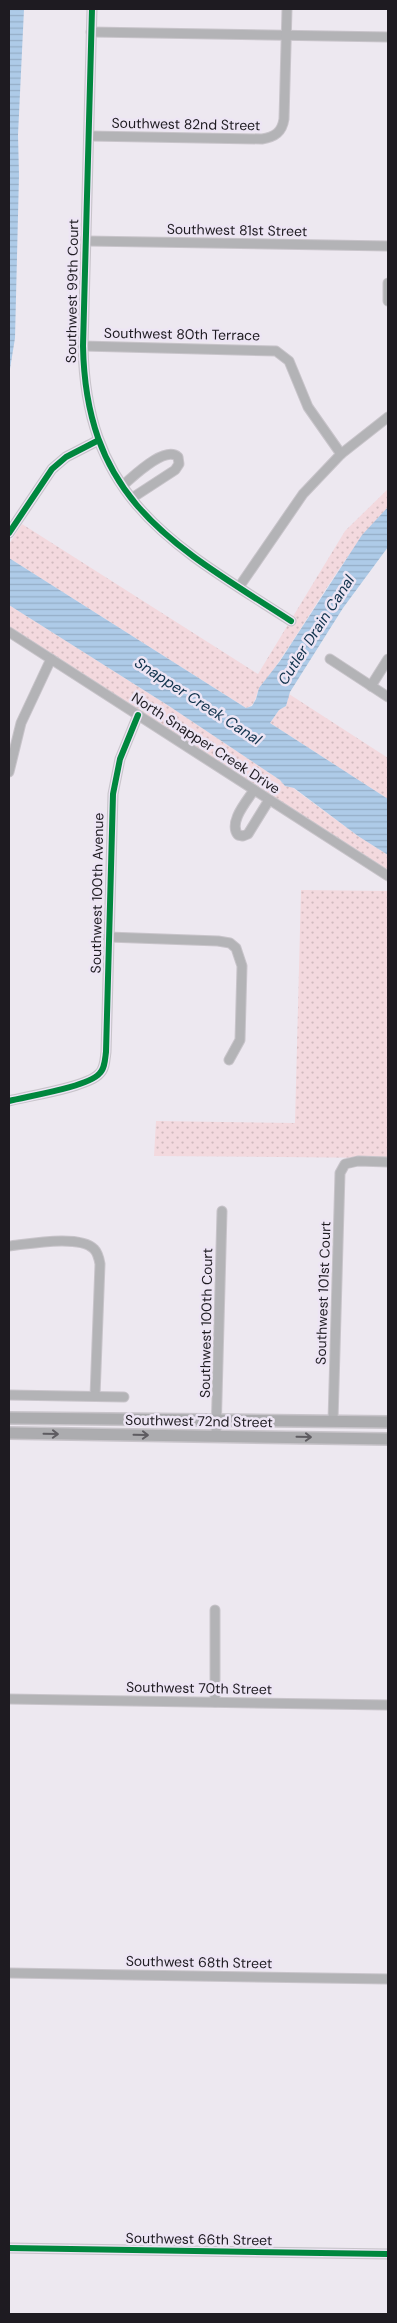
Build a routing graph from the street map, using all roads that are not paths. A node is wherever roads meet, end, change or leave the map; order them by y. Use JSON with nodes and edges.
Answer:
{"nodes":[{"id":1,"x":92,"y":9,"type":"edge"},
{"id":2,"x":287,"y":9,"type":"edge"},
{"id":3,"x":91,"y":32,"type":"junction"},
{"id":4,"x":286,"y":34,"type":"junction"},
{"id":5,"x":388,"y":36,"type":"edge"},
{"id":6,"x":88,"y":136,"type":"junction"},
{"id":7,"x":86,"y":242,"type":"junction"},
{"id":8,"x":388,"y":246,"type":"edge"},
{"id":9,"x":388,"y":283,"type":"edge"},
{"id":10,"x":388,"y":301,"type":"edge"},
{"id":11,"x":82,"y":346,"type":"junction"},
{"id":12,"x":388,"y":417,"type":"edge"},
{"id":13,"x":98,"y":442,"type":"junction"},
{"id":14,"x":341,"y":454,"type":"junction"},
{"id":15,"x":123,"y":485,"type":"junction"},
{"id":16,"x":132,"y":498,"type":"junction"},
{"id":17,"x":9,"y":533,"type":"edge"},
{"id":18,"x":239,"y":588,"type":"junction"},
{"id":19,"x":291,"y":621,"type":"dead end"},
{"id":20,"x":9,"y":632,"type":"edge"},
{"id":21,"x":51,"y":659,"type":"junction"},
{"id":22,"x":330,"y":659,"type":"dead end"},
{"id":23,"x":388,"y":659,"type":"edge"},
{"id":24,"x":371,"y":686,"type":"junction"},
{"id":25,"x":388,"y":697,"type":"edge"},
{"id":26,"x":138,"y":715,"type":"junction"},
{"id":27,"x":9,"y":772,"type":"edge"},
{"id":28,"x":254,"y":790,"type":"junction"},
{"id":29,"x":269,"y":800,"type":"junction"},
{"id":30,"x":388,"y":876,"type":"edge"},
{"id":31,"x":108,"y":938,"type":"junction"},
{"id":32,"x":229,"y":1060,"type":"dead end"},
{"id":33,"x":9,"y":1101,"type":"edge"},
{"id":34,"x":388,"y":1162,"type":"edge"},
{"id":35,"x":222,"y":1211,"type":"dead end"},
{"id":36,"x":9,"y":1246,"type":"edge"},
{"id":37,"x":9,"y":1395,"type":"edge"},
{"id":38,"x":95,"y":1396,"type":"junction"},
{"id":39,"x":124,"y":1397,"type":"dead end"},
{"id":40,"x":9,"y":1418,"type":"edge"},
{"id":41,"x":93,"y":1418,"type":"junction"},
{"id":42,"x":218,"y":1420,"type":"junction"},
{"id":43,"x":333,"y":1421,"type":"junction"},
{"id":44,"x":388,"y":1422,"type":"edge"},
{"id":45,"x":9,"y":1433,"type":"edge"},
{"id":46,"x":93,"y":1434,"type":"junction"},
{"id":47,"x":216,"y":1436,"type":"junction"},
{"id":48,"x":388,"y":1438,"type":"edge"},
{"id":49,"x":215,"y":1610,"type":"dead end"},
{"id":50,"x":9,"y":1698,"type":"edge"},
{"id":51,"x":215,"y":1702,"type":"junction"},
{"id":52,"x":388,"y":1705,"type":"edge"},
{"id":53,"x":9,"y":1973,"type":"edge"},
{"id":54,"x":388,"y":1979,"type":"edge"},
{"id":55,"x":9,"y":2248,"type":"edge"},
{"id":56,"x":388,"y":2254,"type":"edge"}],
"edges":[{"from":1,"to":3,"type":"street","name":"Southwest 99th Court"},
{"from":2,"to":4,"type":"street"},
{"from":3,"to":4,"type":"street"},
{"from":3,"to":6,"type":"street","name":"Southwest 99th Court"},
{"from":4,"to":5,"type":"street"},
{"from":4,"to":6,"type":"street","name":"Southwest 82nd Street"},
{"from":6,"to":7,"type":"street","name":"Southwest 99th Court"},
{"from":7,"to":8,"type":"street","name":"Southwest 81st Street"},
{"from":7,"to":11,"type":"street","name":"Southwest 99th Court"},
{"from":9,"to":10,"type":"street"},
{"from":11,"to":13,"type":"street","name":"Southwest 99th Court"},
{"from":11,"to":14,"type":"street","name":"Southwest 80th Terrace"},
{"from":12,"to":14,"type":"street"},
{"from":13,"to":15,"type":"street","name":"Southwest 99th Court"},
{"from":13,"to":17,"type":"street"},
{"from":14,"to":18,"type":"street"},
{"from":15,"to":16,"type":"street","name":"Southwest 99th Court"},
{"from":15,"to":16,"type":"street"},
{"from":16,"to":18,"type":"street","name":"Southwest 99th Court"},
{"from":18,"to":19,"type":"street","name":"Southwest 99th Court"},
{"from":20,"to":21,"type":"street","name":"North Snapper Creek Drive"},
{"from":21,"to":26,"type":"street","name":"North Snapper Creek Drive"},
{"from":21,"to":27,"type":"street"},
{"from":22,"to":24,"type":"street"},
{"from":23,"to":24,"type":"street"},
{"from":24,"to":25,"type":"street"},
{"from":26,"to":28,"type":"street","name":"North Snapper Creek Drive"},
{"from":26,"to":31,"type":"street","name":"Southwest 100th Avenue"},
{"from":28,"to":29,"type":"street","name":"North Snapper Creek Drive"},
{"from":28,"to":29,"type":"street"},
{"from":29,"to":30,"type":"street","name":"North Snapper Creek Drive"},
{"from":31,"to":32,"type":"street"},
{"from":31,"to":33,"type":"street","name":"Southwest 100th Avenue"},
{"from":34,"to":43,"type":"street","name":"Southwest 101st Court"},
{"from":35,"to":42,"type":"street","name":"Southwest 100th Court"},
{"from":36,"to":38,"type":"street"},
{"from":37,"to":38,"type":"street","name":"Southwest 72nd Street"},
{"from":38,"to":39,"type":"street","name":"Southwest 72nd Street"},
{"from":40,"to":41,"type":"main road","name":"Southwest 72nd Street"},
{"from":41,"to":42,"type":"main road","name":"Southwest 72nd Street"},
{"from":41,"to":46,"type":"main road"},
{"from":42,"to":43,"type":"main road","name":"Southwest 72nd Street"},
{"from":42,"to":47,"type":"street","name":"Southwest 100th Court"},
{"from":43,"to":44,"type":"main road","name":"Southwest 72nd Street"},
{"from":45,"to":46,"type":"main road","name":"Southwest 72nd Street","one_way":true},
{"from":46,"to":47,"type":"main road","name":"Southwest 72nd Street","one_way":true},
{"from":47,"to":48,"type":"main road","name":"Southwest 72nd Street","one_way":true},
{"from":49,"to":51,"type":"street"},
{"from":50,"to":51,"type":"street","name":"Southwest 70th Street"},
{"from":51,"to":52,"type":"street","name":"Southwest 70th Street"},
{"from":53,"to":54,"type":"street","name":"Southwest 68th Street"},
{"from":55,"to":56,"type":"street","name":"Southwest 66th Street"}]}
